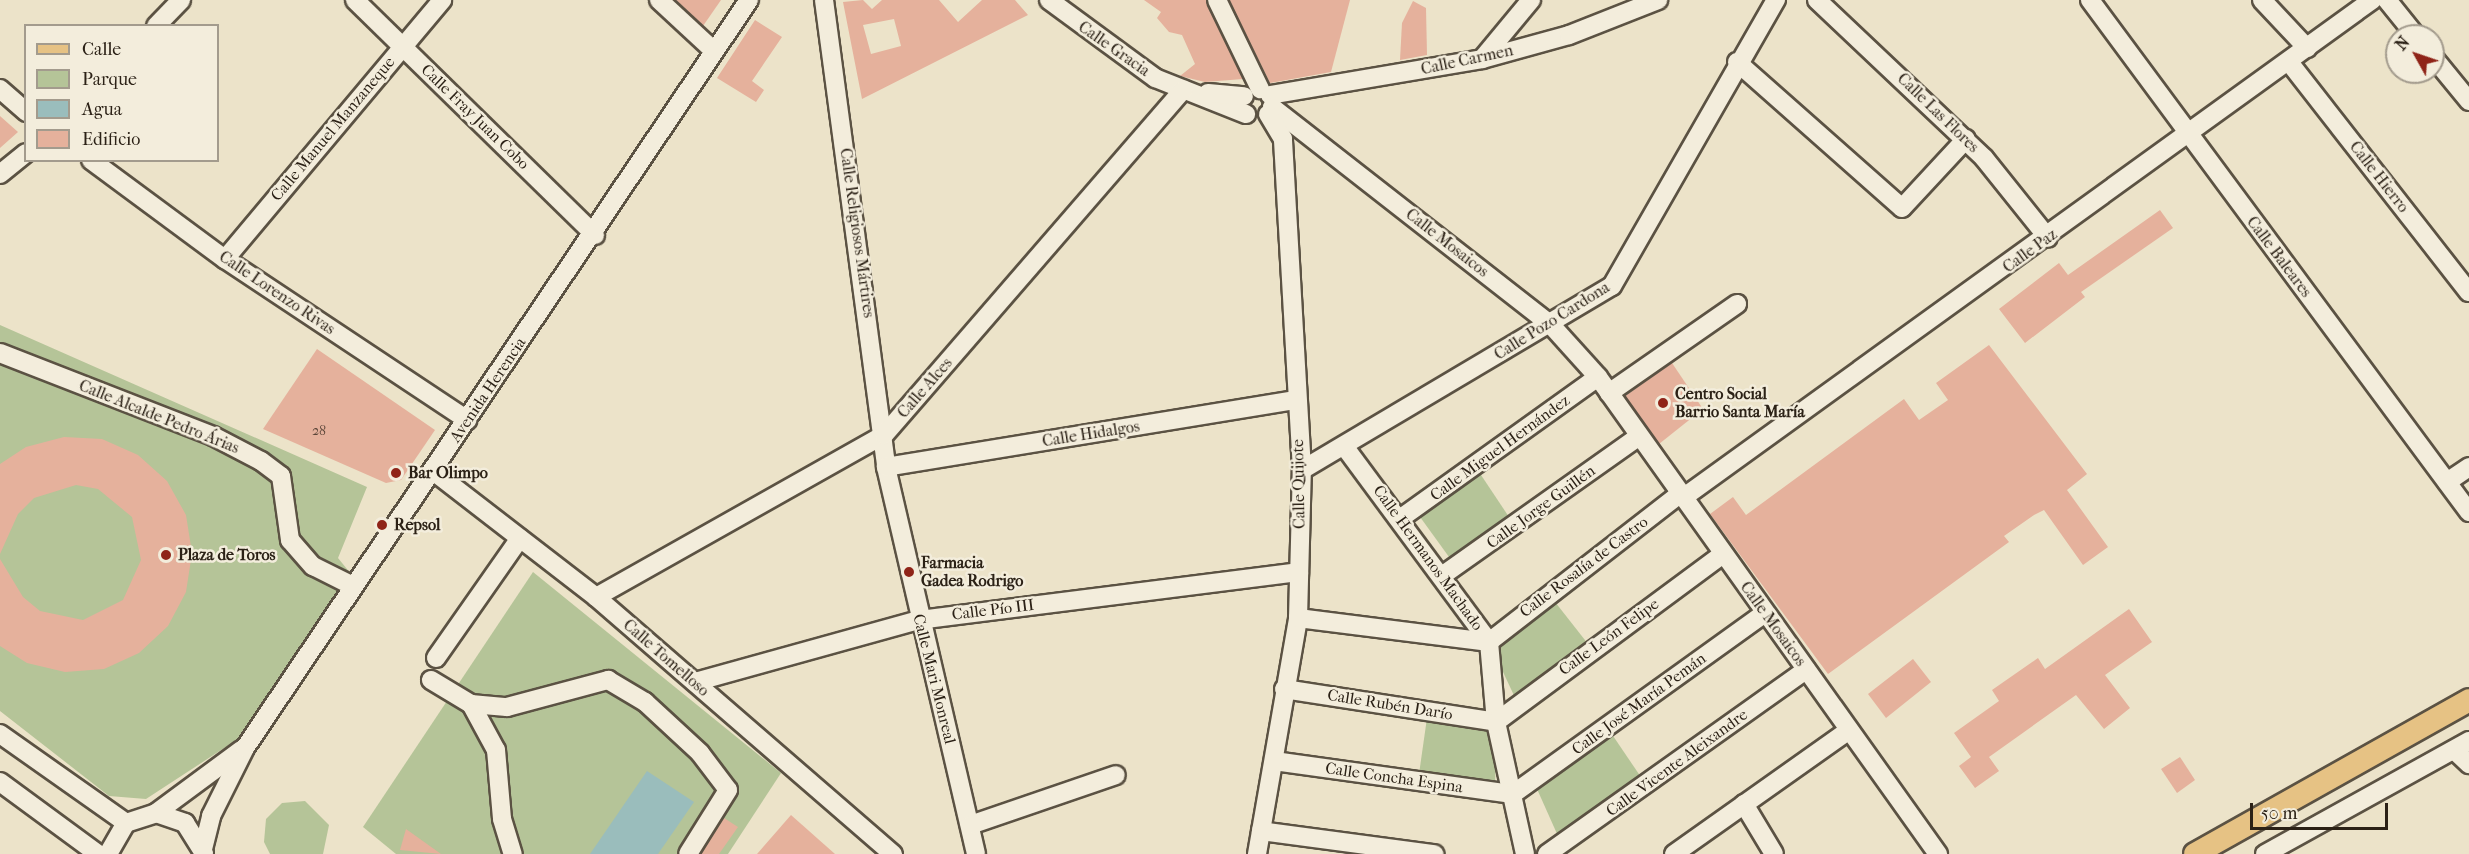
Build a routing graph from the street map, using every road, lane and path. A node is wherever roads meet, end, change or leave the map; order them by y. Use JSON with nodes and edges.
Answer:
{"nodes":[{"id":1,"x":182,"y":0,"type":"edge"},
{"id":2,"x":355,"y":0,"type":"edge"},
{"id":3,"x":442,"y":0,"type":"edge"},
{"id":4,"x":659,"y":0,"type":"edge"},
{"id":5,"x":749,"y":0,"type":"edge"},
{"id":6,"x":824,"y":0,"type":"edge"},
{"id":7,"x":1049,"y":0,"type":"edge"},
{"id":8,"x":1217,"y":0,"type":"edge"},
{"id":9,"x":1531,"y":0,"type":"edge"},
{"id":10,"x":1658,"y":0,"type":"edge"},
{"id":11,"x":1776,"y":0,"type":"edge"},
{"id":12,"x":1817,"y":0,"type":"edge"},
{"id":13,"x":2090,"y":0,"type":"edge"},
{"id":14,"x":2262,"y":0,"type":"edge"},
{"id":15,"x":2372,"y":0,"type":"edge"},
{"id":16,"x":2387,"y":0,"type":"edge"},
{"id":17,"x":158,"y":24,"type":"edge"},
{"id":18,"x":2406,"y":24,"type":"edge"},
{"id":19,"x":402,"y":46,"type":"junction"},
{"id":20,"x":2307,"y":48,"type":"junction"},
{"id":21,"x":714,"y":51,"type":"junction"},
{"id":22,"x":1482,"y":59,"type":"junction"},
{"id":23,"x":1737,"y":62,"type":"junction"},
{"id":24,"x":2289,"y":62,"type":"junction"},
{"id":25,"x":2445,"y":72,"type":"edge"},
{"id":26,"x":0,"y":89,"type":"edge"},
{"id":27,"x":1183,"y":90,"type":"junction"},
{"id":28,"x":2469,"y":101,"type":"edge"},
{"id":29,"x":1260,"y":103,"type":"junction"},
{"id":30,"x":24,"y":109,"type":"edge"},
{"id":31,"x":2189,"y":136,"type":"junction"},
{"id":32,"x":1965,"y":139,"type":"junction"},
{"id":33,"x":24,"y":155,"type":"edge"},
{"id":34,"x":94,"y":162,"type":"edge"},
{"id":35,"x":0,"y":174,"type":"edge"},
{"id":36,"x":595,"y":235,"type":"junction"},
{"id":37,"x":2048,"y":238,"type":"junction"},
{"id":38,"x":225,"y":259,"type":"junction"},
{"id":39,"x":2469,"y":292,"type":"edge"},
{"id":40,"x":1737,"y":304,"type":"dead end"},
{"id":41,"x":1551,"y":325,"type":"junction"},
{"id":42,"x":0,"y":353,"type":"edge"},
{"id":43,"x":1598,"y":377,"type":"junction"},
{"id":44,"x":1609,"y":393,"type":"junction"},
{"id":45,"x":1296,"y":400,"type":"junction"},
{"id":46,"x":467,"y":420,"type":"junction"},
{"id":47,"x":884,"y":435,"type":"junction"},
{"id":48,"x":1639,"y":436,"type":"junction"},
{"id":49,"x":1344,"y":446,"type":"junction"},
{"id":50,"x":886,"y":467,"type":"junction"},
{"id":51,"x":2469,"y":467,"type":"edge"},
{"id":52,"x":1302,"y":470,"type":"junction"},
{"id":53,"x":433,"y":471,"type":"junction"},
{"id":54,"x":2447,"y":482,"type":"junction"},
{"id":55,"x":1682,"y":496,"type":"junction"},
{"id":56,"x":2469,"y":512,"type":"edge"},
{"id":57,"x":1401,"y":518,"type":"junction"},
{"id":58,"x":520,"y":538,"type":"junction"},
{"id":59,"x":1723,"y":554,"type":"junction"},
{"id":60,"x":1299,"y":572,"type":"junction"},
{"id":61,"x":1443,"y":575,"type":"junction"},
{"id":62,"x":353,"y":586,"type":"junction"},
{"id":63,"x":596,"y":597,"type":"junction"},
{"id":64,"x":1765,"y":613,"type":"junction"},
{"id":65,"x":1298,"y":618,"type":"junction"},
{"id":66,"x":919,"y":620,"type":"junction"},
{"id":67,"x":1488,"y":642,"type":"junction"},
{"id":68,"x":436,"y":658,"type":"dead end"},
{"id":69,"x":1806,"y":670,"type":"junction"},
{"id":70,"x":431,"y":680,"type":"dead end"},
{"id":71,"x":694,"y":682,"type":"junction"},
{"id":72,"x":1284,"y":689,"type":"junction"},
{"id":73,"x":2469,"y":700,"type":"edge"},
{"id":74,"x":471,"y":704,"type":"junction"},
{"id":75,"x":1497,"y":722,"type":"junction"},
{"id":76,"x":1849,"y":730,"type":"junction"},
{"id":77,"x":0,"y":734,"type":"edge"},
{"id":78,"x":2461,"y":746,"type":"edge"},
{"id":79,"x":245,"y":748,"type":"junction"},
{"id":80,"x":1274,"y":761,"type":"junction"},
{"id":81,"x":2469,"y":764,"type":"edge"},
{"id":82,"x":1116,"y":775,"type":"dead end"},
{"id":83,"x":0,"y":782,"type":"edge"},
{"id":84,"x":1513,"y":794,"type":"junction"},
{"id":85,"x":1744,"y":804,"type":"junction"},
{"id":86,"x":156,"y":813,"type":"junction"},
{"id":87,"x":126,"y":823,"type":"junction"},
{"id":88,"x":970,"y":825,"type":"junction"},
{"id":89,"x":1261,"y":831,"type":"junction"},
{"id":90,"x":2290,"y":849,"type":"edge"},
{"id":91,"x":203,"y":851,"type":"edge"},
{"id":92,"x":98,"y":854,"type":"edge"},
{"id":93,"x":108,"y":854,"type":"edge"},
{"id":94,"x":513,"y":854,"type":"edge"},
{"id":95,"x":688,"y":854,"type":"edge"},
{"id":96,"x":892,"y":854,"type":"edge"},
{"id":97,"x":976,"y":854,"type":"edge"},
{"id":98,"x":1257,"y":854,"type":"edge"},
{"id":99,"x":1434,"y":854,"type":"edge"},
{"id":100,"x":1525,"y":854,"type":"edge"},
{"id":101,"x":1547,"y":854,"type":"edge"},
{"id":102,"x":1674,"y":854,"type":"edge"},
{"id":103,"x":1774,"y":854,"type":"edge"},
{"id":104,"x":1938,"y":854,"type":"edge"},
{"id":105,"x":2195,"y":854,"type":"edge"},
{"id":106,"x":2265,"y":854,"type":"edge"}],
"edges":[{"from":1,"to":17,"type":"street"},
{"from":2,"to":19,"type":"street","name":"Calle Fray Juan Cobo"},
{"from":3,"to":19,"type":"street","name":"Calle Manuel Manzaneque"},
{"from":4,"to":21,"type":"street"},
{"from":5,"to":21,"type":"street","name":"Avenida Herencia"},
{"from":6,"to":47,"type":"street","name":"Calle Religiosos Mártires"},
{"from":7,"to":27,"type":"street","name":"Calle Gracia"},
{"from":8,"to":29,"type":"street","name":"Calle Quijote"},
{"from":9,"to":22,"type":"street"},
{"from":10,"to":22,"type":"street","name":"Calle Carmen"},
{"from":11,"to":23,"type":"street","name":"Calle Pozo Cardona"},
{"from":12,"to":32,"type":"street","name":"Calle Las Flores"},
{"from":13,"to":31,"type":"street","name":"Calle Baleares"},
{"from":14,"to":20,"type":"street"},
{"from":15,"to":20,"type":"street","name":"Calle Paz"},
{"from":16,"to":18,"type":"street"},
{"from":19,"to":36,"type":"street","name":"Calle Fray Juan Cobo"},
{"from":19,"to":38,"type":"street","name":"Calle Manuel Manzaneque"},
{"from":20,"to":24,"type":"street","name":"Calle Paz"},
{"from":21,"to":36,"type":"street","name":"Avenida Herencia"},
{"from":22,"to":29,"type":"street","name":"Calle Carmen"},
{"from":23,"to":32,"type":"street"},
{"from":23,"to":41,"type":"street","name":"Calle Pozo Cardona"},
{"from":24,"to":31,"type":"street","name":"Calle Paz"},
{"from":24,"to":39,"type":"street","name":"Calle Hierro"},
{"from":25,"to":28,"type":"street"},
{"from":26,"to":30,"type":"street"},
{"from":27,"to":29,"type":"street","name":"Calle Gracia"},
{"from":27,"to":47,"type":"street","name":"Calle Alces"},
{"from":29,"to":41,"type":"street","name":"Calle Mosaicos"},
{"from":29,"to":45,"type":"street","name":"Calle Quijote"},
{"from":31,"to":37,"type":"street","name":"Calle Paz"},
{"from":31,"to":54,"type":"street","name":"Calle Baleares"},
{"from":32,"to":37,"type":"street","name":"Calle Las Flores"},
{"from":33,"to":35,"type":"street"},
{"from":34,"to":38,"type":"street","name":"Calle Lorenzo Rivas"},
{"from":36,"to":46,"type":"street","name":"Avenida Herencia"},
{"from":37,"to":55,"type":"street","name":"Calle Paz"},
{"from":38,"to":46,"type":"street","name":"Calle Lorenzo Rivas"},
{"from":40,"to":44,"type":"street"},
{"from":41,"to":43,"type":"street","name":"Calle Mosaicos"},
{"from":41,"to":49,"type":"street","name":"Calle Pozo Cardona"},
{"from":42,"to":62,"type":"street","name":"Calle Alcalde Pedro Árias"},
{"from":43,"to":44,"type":"street","name":"Calle Mosaicos"},
{"from":43,"to":57,"type":"street","name":"Calle Miguel Hernández"},
{"from":44,"to":48,"type":"street","name":"Calle Mosaicos"},
{"from":45,"to":50,"type":"street","name":"Calle Hidalgos"},
{"from":45,"to":52,"type":"street","name":"Calle Quijote"},
{"from":46,"to":53,"type":"street","name":"Avenida Herencia"},
{"from":47,"to":50,"type":"street","name":"Calle Religiosos Mártires"},
{"from":47,"to":63,"type":"street","name":"Calle Alces"},
{"from":48,"to":55,"type":"street","name":"Calle Mosaicos"},
{"from":48,"to":61,"type":"street","name":"Calle Jorge Guillén"},
{"from":49,"to":52,"type":"street","name":"Calle Pozo Cardona"},
{"from":49,"to":57,"type":"street","name":"Calle Hermanos Machado"},
{"from":50,"to":66,"type":"street","name":"Calle Mari Monreal"},
{"from":51,"to":54,"type":"street"},
{"from":52,"to":60,"type":"street","name":"Calle Quijote"},
{"from":53,"to":58,"type":"street","name":"Calle Tomelloso"},
{"from":53,"to":62,"type":"street","name":"Avenida Herencia"},
{"from":54,"to":56,"type":"street","name":"Calle Baleares"},
{"from":55,"to":59,"type":"street","name":"Calle Mosaicos"},
{"from":55,"to":67,"type":"street","name":"Calle Rosalía de Castro"},
{"from":57,"to":61,"type":"street","name":"Calle Hermanos Machado"},
{"from":58,"to":63,"type":"street","name":"Calle Tomelloso"},
{"from":58,"to":68,"type":"street"},
{"from":59,"to":64,"type":"street","name":"Calle Mosaicos"},
{"from":59,"to":75,"type":"street","name":"Calle León Felipe"},
{"from":60,"to":65,"type":"street","name":"Calle Quijote"},
{"from":60,"to":66,"type":"street","name":"Calle Pío III"},
{"from":61,"to":67,"type":"street","name":"Calle Hermanos Machado"},
{"from":62,"to":79,"type":"street","name":"Avenida Herencia"},
{"from":63,"to":71,"type":"street","name":"Calle Tomelloso"},
{"from":64,"to":69,"type":"street","name":"Calle Mosaicos"},
{"from":64,"to":84,"type":"street","name":"Calle José María Pemán"},
{"from":65,"to":67,"type":"street"},
{"from":65,"to":72,"type":"street","name":"Calle Quijote"},
{"from":66,"to":71,"type":"street","name":"Calle Pío III"},
{"from":66,"to":88,"type":"street","name":"Calle Mari Monreal"},
{"from":67,"to":75,"type":"street","name":"Calle Hermanos Machado"},
{"from":69,"to":76,"type":"street","name":"Calle Mosaicos"},
{"from":69,"to":101,"type":"street","name":"Calle Vicente Aleixandre"},
{"from":70,"to":74,"type":"street"},
{"from":71,"to":96,"type":"street","name":"Calle Tomelloso"},
{"from":72,"to":75,"type":"street","name":"Calle Rubén Darío"},
{"from":72,"to":80,"type":"street","name":"Calle Quijote"},
{"from":73,"to":105,"type":"main road"},
{"from":74,"to":94,"type":"street"},
{"from":74,"to":95,"type":"street"},
{"from":75,"to":84,"type":"street","name":"Calle Hermanos Machado"},
{"from":76,"to":85,"type":"street"},
{"from":76,"to":104,"type":"street","name":"Calle Mosaicos"},
{"from":77,"to":87,"type":"street"},
{"from":78,"to":81,"type":"street"},
{"from":78,"to":90,"type":"street"},
{"from":79,"to":86,"type":"street"},
{"from":79,"to":91,"type":"street","name":"Avenida Herencia"},
{"from":80,"to":84,"type":"street","name":"Calle Concha Espina"},
{"from":80,"to":89,"type":"street","name":"Calle Quijote"},
{"from":82,"to":88,"type":"street"},
{"from":83,"to":92,"type":"street"},
{"from":84,"to":100,"type":"street","name":"Calle Hermanos Machado"},
{"from":85,"to":102,"type":"street"},
{"from":85,"to":103,"type":"street"},
{"from":86,"to":87,"type":"street"},
{"from":86,"to":91,"type":"street","name":"Avenida Herencia"},
{"from":87,"to":93,"type":"street"},
{"from":88,"to":97,"type":"street","name":"Calle Mari Monreal"},
{"from":89,"to":98,"type":"street","name":"Calle Quijote"},
{"from":89,"to":99,"type":"street"},
{"from":90,"to":106,"type":"street"}]}
